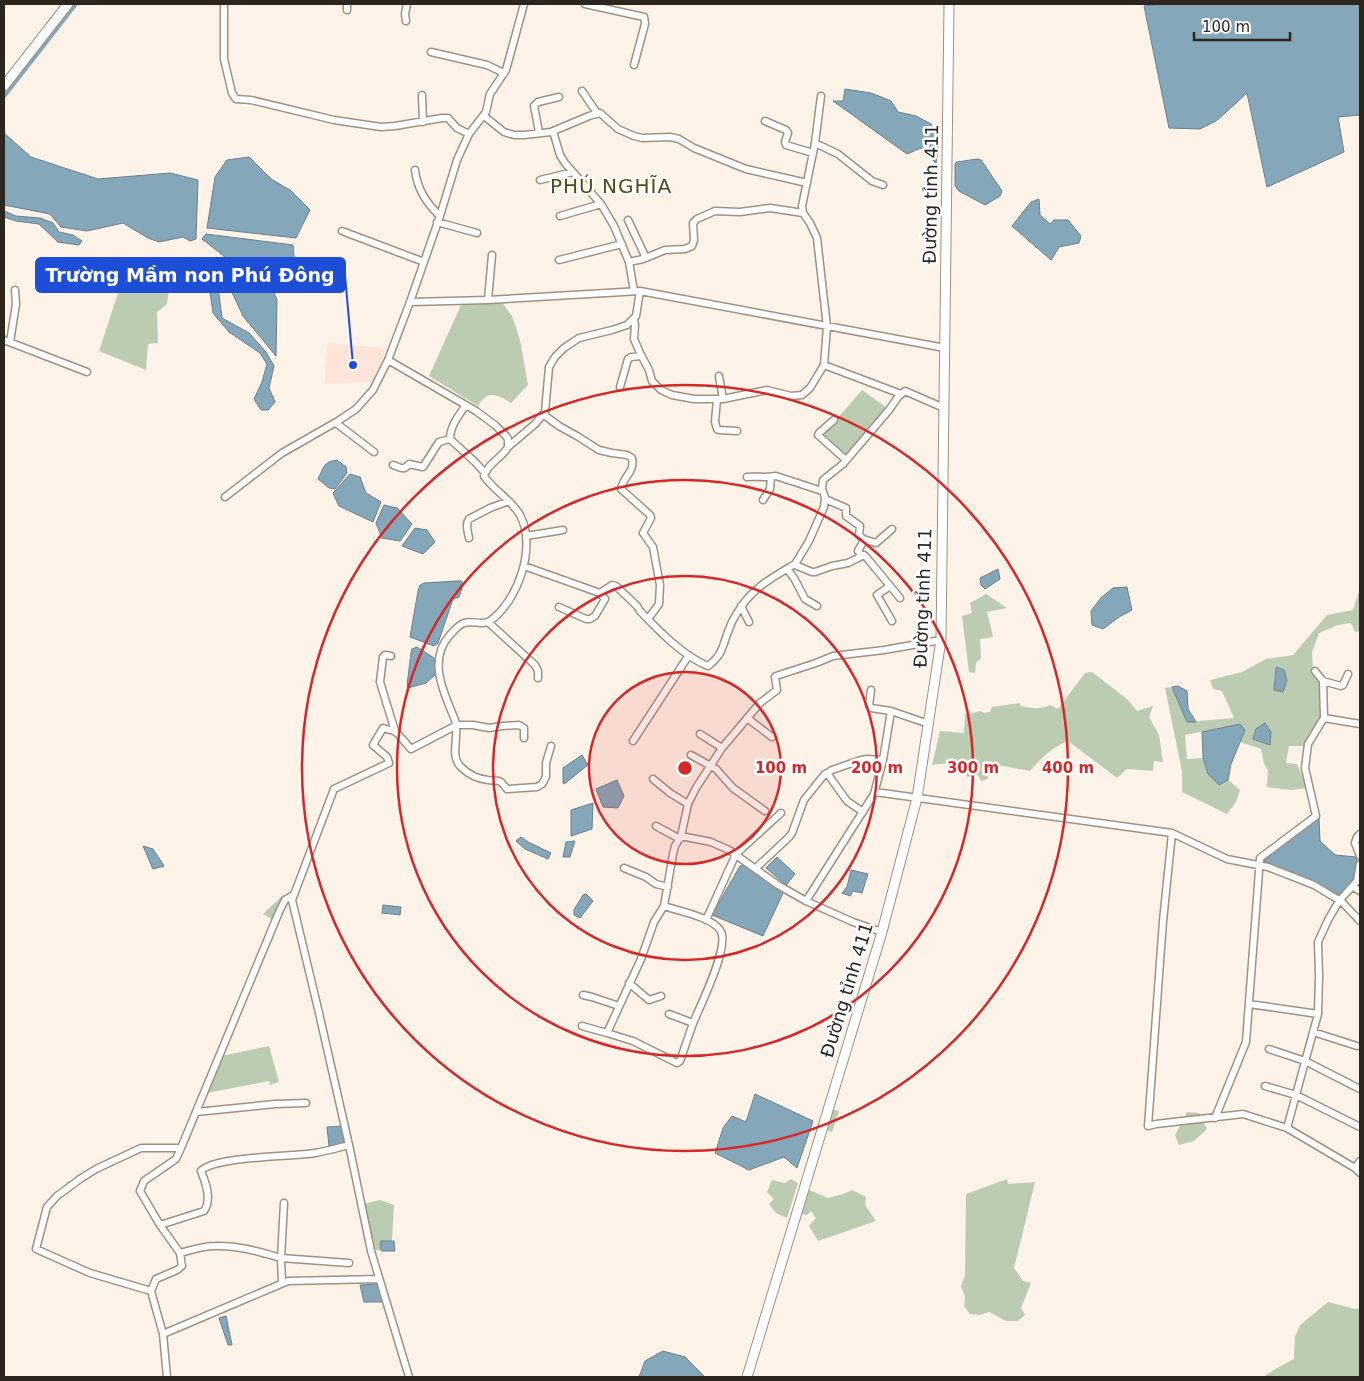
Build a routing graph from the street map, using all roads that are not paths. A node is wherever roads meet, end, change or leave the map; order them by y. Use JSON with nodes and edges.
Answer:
{"nodes":[{"id":1,"x":68,"y":4,"type":"edge"},
{"id":2,"x":224,"y":4,"type":"edge"},
{"id":3,"x":407,"y":4,"type":"edge"},
{"id":4,"x":524,"y":4,"type":"edge"},
{"id":5,"x":585,"y":4,"type":"edge"},
{"id":6,"x":949,"y":4,"type":"edge"},
{"id":7,"x":406,"y":22,"type":"dead end"},
{"id":8,"x":431,"y":52,"type":"dead end"},
{"id":9,"x":634,"y":65,"type":"dead end"},
{"id":10,"x":504,"y":73,"type":"junction"},
{"id":11,"x":4,"y":86,"type":"edge"},
{"id":12,"x":582,"y":91,"type":"dead end"},
{"id":13,"x":422,"y":95,"type":"dead end"},
{"id":14,"x":821,"y":96,"type":"dead end"},
{"id":15,"x":559,"y":97,"type":"dead end"},
{"id":16,"x":597,"y":113,"type":"junction"},
{"id":17,"x":484,"y":116,"type":"junction"},
{"id":18,"x":765,"y":121,"type":"dead end"},
{"id":19,"x":423,"y":122,"type":"junction"},
{"id":20,"x":553,"y":131,"type":"junction"},
{"id":21,"x":539,"y":132,"type":"junction"},
{"id":22,"x":469,"y":134,"type":"junction"},
{"id":23,"x":815,"y":143,"type":"junction"},
{"id":24,"x":813,"y":153,"type":"junction"},
{"id":25,"x":415,"y":170,"type":"dead end"},
{"id":26,"x":574,"y":172,"type":"junction"},
{"id":27,"x":540,"y":180,"type":"dead end"},
{"id":28,"x":807,"y":183,"type":"junction"},
{"id":29,"x":884,"y":185,"type":"dead end"},
{"id":30,"x":601,"y":204,"type":"junction"},
{"id":31,"x":803,"y":213,"type":"junction"},
{"id":32,"x":560,"y":216,"type":"dead end"},
{"id":33,"x":439,"y":219,"type":"junction"},
{"id":34,"x":628,"y":220,"type":"dead end"},
{"id":35,"x":342,"y":231,"type":"dead end"},
{"id":36,"x":476,"y":233,"type":"dead end"},
{"id":37,"x":622,"y":244,"type":"junction"},
{"id":38,"x":492,"y":255,"type":"dead end"},
{"id":39,"x":646,"y":258,"type":"junction"},
{"id":40,"x":559,"y":260,"type":"dead end"},
{"id":41,"x":424,"y":262,"type":"junction"},
{"id":42,"x":629,"y":262,"type":"junction"},
{"id":43,"x":15,"y":290,"type":"dead end"},
{"id":44,"x":637,"y":291,"type":"junction"},
{"id":45,"x":488,"y":300,"type":"junction"},
{"id":46,"x":410,"y":302,"type":"junction"},
{"id":47,"x":634,"y":319,"type":"junction"},
{"id":48,"x":826,"y":327,"type":"junction"},
{"id":49,"x":7,"y":341,"type":"edge"},
{"id":50,"x":945,"y":348,"type":"junction"},
{"id":51,"x":641,"y":356,"type":"junction"},
{"id":52,"x":388,"y":360,"type":"junction"},
{"id":53,"x":824,"y":365,"type":"junction"},
{"id":54,"x":88,"y":372,"type":"dead end"},
{"id":55,"x":719,"y":376,"type":"dead end"},
{"id":56,"x":620,"y":387,"type":"dead end"},
{"id":57,"x":901,"y":394,"type":"junction"},
{"id":58,"x":720,"y":399,"type":"junction"},
{"id":59,"x":466,"y":404,"type":"junction"},
{"id":60,"x":944,"y":408,"type":"junction"},
{"id":61,"x":544,"y":415,"type":"junction"},
{"id":62,"x":834,"y":420,"type":"dead end"},
{"id":63,"x":336,"y":422,"type":"junction"},
{"id":64,"x":738,"y":431,"type":"dead end"},
{"id":65,"x":450,"y":439,"type":"junction"},
{"id":66,"x":508,"y":447,"type":"junction"},
{"id":67,"x":374,"y":452,"type":"dead end"},
{"id":68,"x":846,"y":460,"type":"junction"},
{"id":69,"x":394,"y":465,"type":"dead end"},
{"id":70,"x":485,"y":472,"type":"junction"},
{"id":71,"x":747,"y":477,"type":"dead end"},
{"id":72,"x":771,"y":477,"type":"junction"},
{"id":73,"x":822,"y":491,"type":"junction"},
{"id":74,"x":225,"y":497,"type":"dead end"},
{"id":75,"x":825,"y":499,"type":"junction"},
{"id":76,"x":763,"y":500,"type":"dead end"},
{"id":77,"x":509,"y":501,"type":"junction"},
{"id":78,"x":892,"y":529,"type":"dead end"},
{"id":79,"x":563,"y":530,"type":"dead end"},
{"id":80,"x":526,"y":536,"type":"junction"},
{"id":81,"x":469,"y":538,"type":"dead end"},
{"id":82,"x":863,"y":538,"type":"junction"},
{"id":83,"x":862,"y":555,"type":"junction"},
{"id":84,"x":795,"y":564,"type":"junction"},
{"id":85,"x":524,"y":566,"type":"junction"},
{"id":86,"x":786,"y":569,"type":"junction"},
{"id":87,"x":890,"y":586,"type":"junction"},
{"id":88,"x":600,"y":593,"type":"junction"},
{"id":89,"x":900,"y":598,"type":"dead end"},
{"id":90,"x":741,"y":606,"type":"junction"},
{"id":91,"x":818,"y":606,"type":"dead end"},
{"id":92,"x":559,"y":607,"type":"dead end"},
{"id":93,"x":648,"y":620,"type":"junction"},
{"id":94,"x":892,"y":621,"type":"dead end"},
{"id":95,"x":488,"y":622,"type":"junction"},
{"id":96,"x":749,"y":622,"type":"dead end"},
{"id":97,"x":941,"y":640,"type":"junction"},
{"id":98,"x":689,"y":655,"type":"junction"},
{"id":99,"x":391,"y":656,"type":"dead end"},
{"id":100,"x":1315,"y":671,"type":"dead end"},
{"id":101,"x":1348,"y":674,"type":"dead end"},
{"id":102,"x":538,"y":678,"type":"dead end"},
{"id":103,"x":1323,"y":682,"type":"junction"},
{"id":104,"x":871,"y":690,"type":"dead end"},
{"id":105,"x":891,"y":711,"type":"junction"},
{"id":106,"x":747,"y":718,"type":"junction"},
{"id":107,"x":1324,"y":718,"type":"junction"},
{"id":108,"x":929,"y":724,"type":"junction"},
{"id":109,"x":1360,"y":724,"type":"edge"},
{"id":110,"x":457,"y":725,"type":"junction"},
{"id":111,"x":395,"y":731,"type":"junction"},
{"id":112,"x":700,"y":734,"type":"dead end"},
{"id":113,"x":772,"y":737,"type":"dead end"},
{"id":114,"x":524,"y":738,"type":"dead end"},
{"id":115,"x":633,"y":741,"type":"dead end"},
{"id":116,"x":552,"y":746,"type":"dead end"},
{"id":117,"x":722,"y":748,"type":"junction"},
{"id":118,"x":691,"y":754,"type":"dead end"},
{"id":119,"x":883,"y":760,"type":"junction"},
{"id":120,"x":711,"y":766,"type":"junction"},
{"id":121,"x":827,"y":772,"type":"junction"},
{"id":122,"x":653,"y":779,"type":"dead end"},
{"id":123,"x":875,"y":792,"type":"junction"},
{"id":124,"x":917,"y":798,"type":"junction"},
{"id":125,"x":688,"y":804,"type":"junction"},
{"id":126,"x":765,"y":810,"type":"dead end"},
{"id":127,"x":863,"y":812,"type":"junction"},
{"id":128,"x":781,"y":813,"type":"dead end"},
{"id":129,"x":656,"y":826,"type":"dead end"},
{"id":130,"x":1172,"y":833,"type":"junction"},
{"id":131,"x":1360,"y":834,"type":"edge"},
{"id":132,"x":681,"y":837,"type":"junction"},
{"id":133,"x":736,"y":854,"type":"junction"},
{"id":134,"x":1360,"y":856,"type":"edge"},
{"id":135,"x":1360,"y":864,"type":"edge"},
{"id":136,"x":1259,"y":865,"type":"junction"},
{"id":137,"x":624,"y":868,"type":"dead end"},
{"id":138,"x":756,"y":868,"type":"junction"},
{"id":139,"x":668,"y":887,"type":"junction"},
{"id":140,"x":1353,"y":887,"type":"junction"},
{"id":141,"x":1360,"y":892,"type":"edge"},
{"id":142,"x":293,"y":895,"type":"junction"},
{"id":143,"x":1339,"y":900,"type":"junction"},
{"id":144,"x":806,"y":901,"type":"junction"},
{"id":145,"x":664,"y":906,"type":"junction"},
{"id":146,"x":706,"y":920,"type":"junction"},
{"id":147,"x":1360,"y":921,"type":"edge"},
{"id":148,"x":882,"y":932,"type":"junction"},
{"id":149,"x":629,"y":983,"type":"junction"},
{"id":150,"x":583,"y":995,"type":"dead end"},
{"id":151,"x":661,"y":996,"type":"dead end"},
{"id":152,"x":1249,"y":1004,"type":"junction"},
{"id":153,"x":619,"y":1006,"type":"junction"},
{"id":154,"x":669,"y":1014,"type":"dead end"},
{"id":155,"x":1318,"y":1014,"type":"junction"},
{"id":156,"x":693,"y":1023,"type":"junction"},
{"id":157,"x":582,"y":1026,"type":"dead end"},
{"id":158,"x":607,"y":1032,"type":"junction"},
{"id":159,"x":1313,"y":1032,"type":"junction"},
{"id":160,"x":1357,"y":1046,"type":"dead end"},
{"id":161,"x":1269,"y":1049,"type":"dead end"},
{"id":162,"x":1305,"y":1061,"type":"junction"},
{"id":163,"x":1265,"y":1086,"type":"dead end"},
{"id":164,"x":1360,"y":1089,"type":"edge"},
{"id":165,"x":1296,"y":1095,"type":"junction"},
{"id":166,"x":306,"y":1103,"type":"dead end"},
{"id":167,"x":196,"y":1112,"type":"junction"},
{"id":168,"x":1215,"y":1118,"type":"junction"},
{"id":169,"x":1360,"y":1127,"type":"edge"},
{"id":170,"x":1287,"y":1128,"type":"junction"},
{"id":171,"x":349,"y":1145,"type":"junction"},
{"id":172,"x":181,"y":1148,"type":"junction"},
{"id":173,"x":1360,"y":1161,"type":"edge"},
{"id":174,"x":1355,"y":1168,"type":"junction"},
{"id":175,"x":1360,"y":1173,"type":"edge"},
{"id":176,"x":284,"y":1202,"type":"dead end"},
{"id":177,"x":160,"y":1225,"type":"junction"},
{"id":178,"x":180,"y":1253,"type":"junction"},
{"id":179,"x":281,"y":1258,"type":"junction"},
{"id":180,"x":349,"y":1263,"type":"dead end"},
{"id":181,"x":379,"y":1279,"type":"junction"},
{"id":182,"x":282,"y":1283,"type":"junction"},
{"id":183,"x":151,"y":1291,"type":"junction"},
{"id":184,"x":163,"y":1334,"type":"junction"},
{"id":185,"x":167,"y":1377,"type":"edge"},
{"id":186,"x":409,"y":1377,"type":"edge"},
{"id":187,"x":747,"y":1377,"type":"edge"}],
"edges":[{"from":1,"to":11,"type":"main road"},
{"from":2,"to":19,"type":"street"},
{"from":3,"to":7,"type":"street"},
{"from":4,"to":10,"type":"street"},
{"from":5,"to":9,"type":"street"},
{"from":6,"to":50,"type":"main road","name":"Đường tỉnh 411"},
{"from":8,"to":10,"type":"street"},
{"from":10,"to":17,"type":"street"},
{"from":12,"to":16,"type":"street"},
{"from":13,"to":19,"type":"street"},
{"from":14,"to":23,"type":"street"},
{"from":15,"to":21,"type":"street"},
{"from":16,"to":20,"type":"street"},
{"from":16,"to":28,"type":"street"},
{"from":17,"to":21,"type":"street"},
{"from":17,"to":22,"type":"street"},
{"from":18,"to":24,"type":"street"},
{"from":19,"to":22,"type":"street"},
{"from":20,"to":21,"type":"street"},
{"from":20,"to":26,"type":"street"},
{"from":22,"to":33,"type":"street"},
{"from":23,"to":24,"type":"street"},
{"from":23,"to":29,"type":"street"},
{"from":24,"to":28,"type":"street"},
{"from":25,"to":33,"type":"street"},
{"from":26,"to":27,"type":"street"},
{"from":26,"to":30,"type":"street"},
{"from":28,"to":31,"type":"street"},
{"from":30,"to":32,"type":"street"},
{"from":30,"to":37,"type":"street"},
{"from":31,"to":39,"type":"street"},
{"from":31,"to":48,"type":"street"},
{"from":33,"to":36,"type":"street"},
{"from":33,"to":41,"type":"street"},
{"from":34,"to":39,"type":"street"},
{"from":35,"to":41,"type":"street"},
{"from":37,"to":40,"type":"street"},
{"from":37,"to":42,"type":"street"},
{"from":38,"to":45,"type":"street"},
{"from":39,"to":42,"type":"street"},
{"from":41,"to":46,"type":"street"},
{"from":42,"to":44,"type":"street"},
{"from":43,"to":49,"type":"street"},
{"from":44,"to":45,"type":"street"},
{"from":44,"to":47,"type":"street"},
{"from":44,"to":48,"type":"street"},
{"from":45,"to":46,"type":"street"},
{"from":46,"to":52,"type":"street"},
{"from":47,"to":51,"type":"street"},
{"from":47,"to":61,"type":"street"},
{"from":48,"to":50,"type":"street"},
{"from":48,"to":53,"type":"street"},
{"from":49,"to":54,"type":"street"},
{"from":50,"to":60,"type":"main road","name":"Đường tỉnh 411"},
{"from":51,"to":56,"type":"street"},
{"from":51,"to":58,"type":"street"},
{"from":52,"to":59,"type":"street"},
{"from":52,"to":63,"type":"street"},
{"from":53,"to":57,"type":"street"},
{"from":53,"to":58,"type":"street"},
{"from":55,"to":58,"type":"street"},
{"from":57,"to":60,"type":"street"},
{"from":57,"to":68,"type":"street"},
{"from":58,"to":64,"type":"street"},
{"from":59,"to":65,"type":"street"},
{"from":59,"to":66,"type":"street"},
{"from":60,"to":97,"type":"main road","name":"Đường tỉnh 411"},
{"from":61,"to":66,"type":"street"},
{"from":61,"to":93,"type":"street"},
{"from":62,"to":68,"type":"street"},
{"from":63,"to":67,"type":"street"},
{"from":63,"to":74,"type":"street"},
{"from":65,"to":69,"type":"street"},
{"from":65,"to":70,"type":"street"},
{"from":66,"to":70,"type":"street"},
{"from":68,"to":73,"type":"street"},
{"from":70,"to":77,"type":"street"},
{"from":71,"to":72,"type":"street"},
{"from":72,"to":73,"type":"street"},
{"from":72,"to":76,"type":"street"},
{"from":73,"to":75,"type":"street"},
{"from":75,"to":82,"type":"street"},
{"from":75,"to":84,"type":"street"},
{"from":77,"to":80,"type":"street"},
{"from":77,"to":81,"type":"street"},
{"from":78,"to":82,"type":"street"},
{"from":79,"to":80,"type":"street"},
{"from":80,"to":85,"type":"street"},
{"from":82,"to":83,"type":"street"},
{"from":83,"to":84,"type":"street"},
{"from":83,"to":87,"type":"street"},
{"from":84,"to":86,"type":"street"},
{"from":85,"to":88,"type":"street"},
{"from":85,"to":95,"type":"street"},
{"from":86,"to":90,"type":"street"},
{"from":86,"to":91,"type":"street"},
{"from":87,"to":89,"type":"street"},
{"from":87,"to":94,"type":"street"},
{"from":88,"to":92,"type":"street"},
{"from":88,"to":93,"type":"street"},
{"from":90,"to":96,"type":"street"},
{"from":90,"to":98,"type":"street"},
{"from":93,"to":98,"type":"street"},
{"from":95,"to":102,"type":"street"},
{"from":95,"to":110,"type":"street"},
{"from":97,"to":106,"type":"street"},
{"from":97,"to":108,"type":"main road","name":"Đường tỉnh 411"},
{"from":98,"to":115,"type":"street"},
{"from":99,"to":111,"type":"street"},
{"from":100,"to":103,"type":"street"},
{"from":101,"to":103,"type":"street"},
{"from":103,"to":107,"type":"street"},
{"from":104,"to":105,"type":"street"},
{"from":105,"to":108,"type":"street"},
{"from":105,"to":119,"type":"street"},
{"from":106,"to":113,"type":"street"},
{"from":106,"to":117,"type":"street"},
{"from":107,"to":109,"type":"street"},
{"from":107,"to":136,"type":"street"},
{"from":108,"to":124,"type":"main road","name":"Đường tỉnh 411"},
{"from":110,"to":111,"type":"street"},
{"from":110,"to":114,"type":"street"},
{"from":110,"to":116,"type":"street"},
{"from":111,"to":142,"type":"street"},
{"from":112,"to":117,"type":"street"},
{"from":117,"to":120,"type":"street"},
{"from":118,"to":120,"type":"street"},
{"from":119,"to":121,"type":"street"},
{"from":119,"to":123,"type":"street"},
{"from":120,"to":125,"type":"street"},
{"from":120,"to":126,"type":"street"},
{"from":121,"to":127,"type":"street"},
{"from":121,"to":138,"type":"street"},
{"from":122,"to":125,"type":"street"},
{"from":123,"to":124,"type":"street"},
{"from":123,"to":127,"type":"street"},
{"from":124,"to":130,"type":"street"},
{"from":124,"to":148,"type":"main road","name":"Đường tỉnh 411"},
{"from":125,"to":132,"type":"street"},
{"from":127,"to":144,"type":"street"},
{"from":128,"to":133,"type":"street"},
{"from":129,"to":132,"type":"street"},
{"from":130,"to":136,"type":"street"},
{"from":130,"to":168,"type":"street"},
{"from":131,"to":134,"type":"street"},
{"from":132,"to":133,"type":"street"},
{"from":132,"to":139,"type":"street"},
{"from":133,"to":138,"type":"street"},
{"from":133,"to":146,"type":"street"},
{"from":135,"to":140,"type":"street"},
{"from":136,"to":143,"type":"street"},
{"from":136,"to":152,"type":"street"},
{"from":137,"to":139,"type":"street"},
{"from":138,"to":144,"type":"street"},
{"from":139,"to":145,"type":"street"},
{"from":140,"to":141,"type":"street"},
{"from":140,"to":143,"type":"street"},
{"from":142,"to":167,"type":"street"},
{"from":142,"to":171,"type":"street"},
{"from":143,"to":147,"type":"street"},
{"from":143,"to":155,"type":"street"},
{"from":144,"to":148,"type":"street"},
{"from":145,"to":146,"type":"street"},
{"from":145,"to":149,"type":"street"},
{"from":146,"to":156,"type":"street"},
{"from":148,"to":187,"type":"main road","name":"Đường tỉnh 411"},
{"from":149,"to":151,"type":"street"},
{"from":149,"to":153,"type":"street"},
{"from":150,"to":153,"type":"street"},
{"from":152,"to":155,"type":"street"},
{"from":152,"to":168,"type":"street"},
{"from":153,"to":158,"type":"street"},
{"from":154,"to":156,"type":"street"},
{"from":155,"to":159,"type":"street"},
{"from":156,"to":158,"type":"street"},
{"from":157,"to":158,"type":"street"},
{"from":159,"to":160,"type":"street"},
{"from":159,"to":162,"type":"street"},
{"from":161,"to":162,"type":"street"},
{"from":162,"to":164,"type":"street"},
{"from":162,"to":165,"type":"street"},
{"from":163,"to":165,"type":"street"},
{"from":165,"to":169,"type":"street"},
{"from":165,"to":170,"type":"street"},
{"from":166,"to":167,"type":"street"},
{"from":167,"to":172,"type":"street"},
{"from":168,"to":170,"type":"street"},
{"from":170,"to":174,"type":"street"},
{"from":171,"to":177,"type":"street"},
{"from":171,"to":181,"type":"street"},
{"from":172,"to":177,"type":"street"},
{"from":172,"to":183,"type":"street"},
{"from":173,"to":174,"type":"street"},
{"from":174,"to":175,"type":"street"},
{"from":176,"to":179,"type":"street"},
{"from":177,"to":178,"type":"street"},
{"from":178,"to":179,"type":"street"},
{"from":178,"to":183,"type":"street"},
{"from":179,"to":180,"type":"street"},
{"from":179,"to":182,"type":"street"},
{"from":181,"to":182,"type":"street"},
{"from":181,"to":186,"type":"street"},
{"from":182,"to":184,"type":"street"},
{"from":183,"to":184,"type":"street"},
{"from":184,"to":185,"type":"street"}]}
